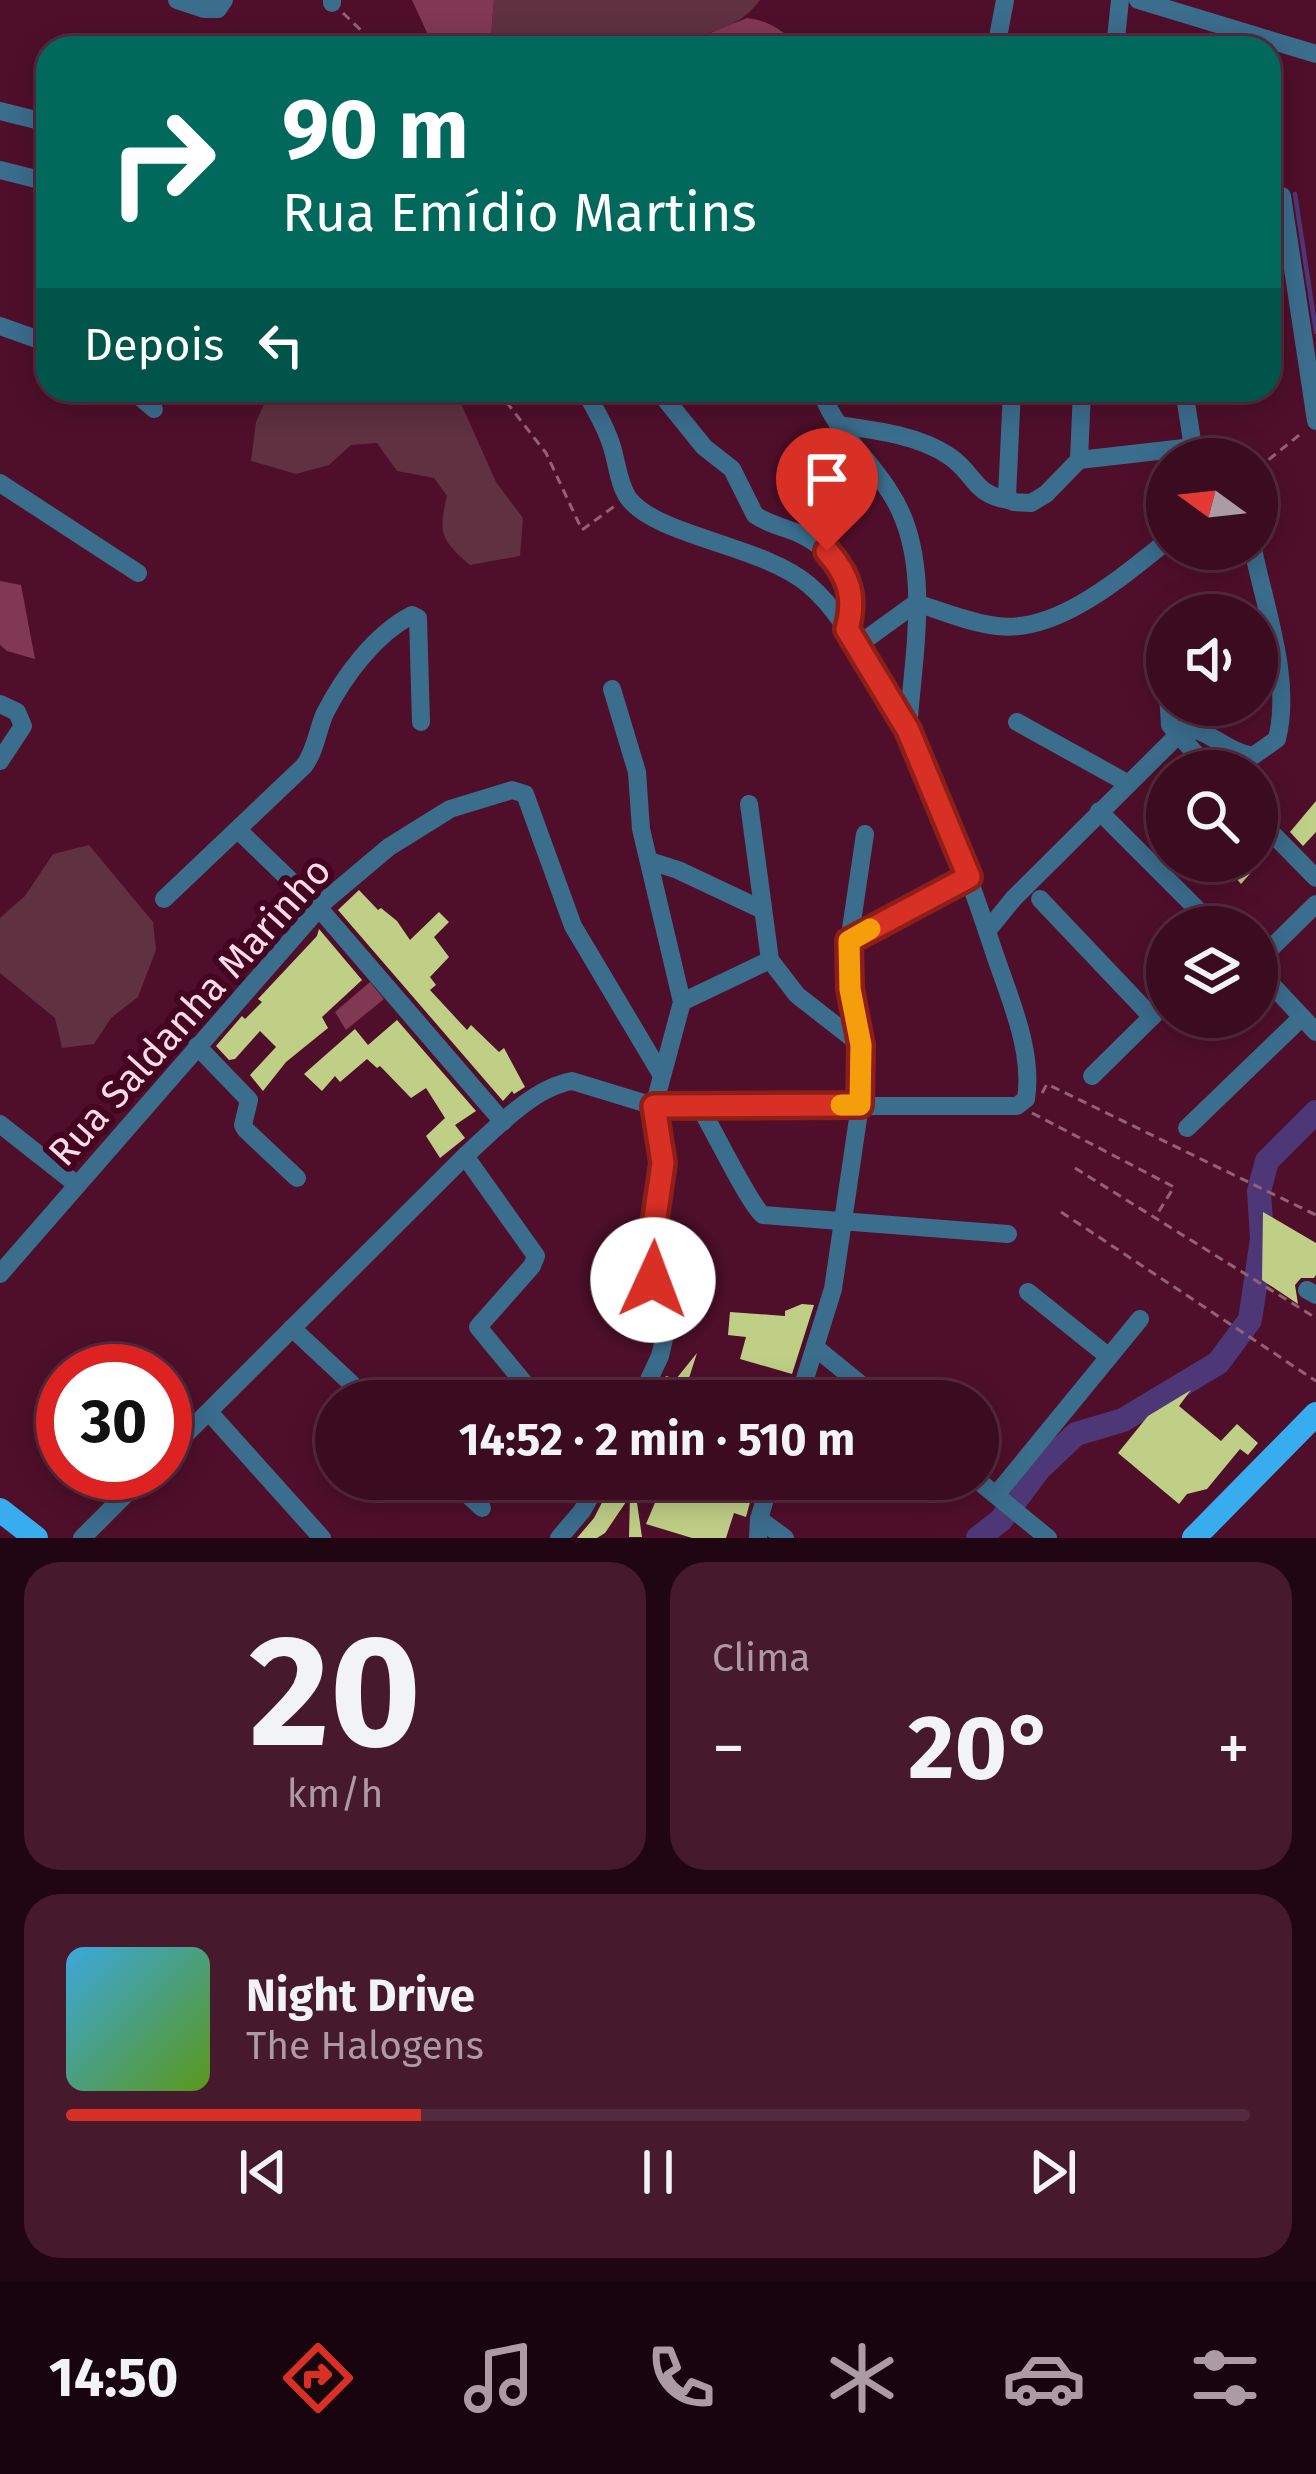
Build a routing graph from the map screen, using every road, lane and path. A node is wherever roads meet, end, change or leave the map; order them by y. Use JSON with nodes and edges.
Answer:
{"nodes":[{"id":1,"x":177,"y":0,"type":"edge"},
{"id":2,"x":224,"y":0,"type":"edge"},
{"id":3,"x":1005,"y":0,"type":"edge"},
{"id":4,"x":1120,"y":0,"type":"edge"},
{"id":5,"x":1138,"y":0,"type":"edge"},
{"id":6,"x":332,"y":2,"type":"edge"},
{"id":7,"x":367,"y":36,"type":"edge"},
{"id":8,"x":998,"y":36,"type":"edge"},
{"id":9,"x":1116,"y":36,"type":"edge"},
{"id":10,"x":1257,"y":36,"type":"edge"},
{"id":11,"x":1281,"y":43,"type":"edge"},
{"id":12,"x":1316,"y":54,"type":"edge"},
{"id":13,"x":0,"y":111,"type":"edge"},
{"id":14,"x":36,"y":120,"type":"edge"},
{"id":15,"x":0,"y":170,"type":"edge"},
{"id":16,"x":36,"y":179,"type":"edge"},
{"id":17,"x":1282,"y":196,"type":"dead end"},
{"id":18,"x":1291,"y":250,"type":"junction"},
{"id":19,"x":1281,"y":252,"type":"edge"},
{"id":20,"x":0,"y":326,"type":"edge"},
{"id":21,"x":36,"y":339,"type":"edge"},
{"id":22,"x":145,"y":402,"type":"edge"},
{"id":23,"x":506,"y":402,"type":"edge"},
{"id":24,"x":590,"y":402,"type":"edge"},
{"id":25,"x":668,"y":402,"type":"edge"},
{"id":26,"x":827,"y":402,"type":"edge"},
{"id":27,"x":1012,"y":402,"type":"edge"},
{"id":28,"x":1081,"y":402,"type":"edge"},
{"id":29,"x":1186,"y":402,"type":"edge"},
{"id":30,"x":154,"y":410,"type":"dead end"},
{"id":31,"x":1316,"y":421,"type":"edge"},
{"id":32,"x":838,"y":425,"type":"junction"},
{"id":33,"x":1192,"y":438,"type":"edge"},
{"id":34,"x":1146,"y":452,"type":"edge"},
{"id":35,"x":1278,"y":452,"type":"edge"},
{"id":36,"x":1079,"y":460,"type":"junction"},
{"id":37,"x":0,"y":483,"type":"edge"},
{"id":38,"x":627,"y":497,"type":"junction"},
{"id":39,"x":1008,"y":500,"type":"junction"},
{"id":40,"x":1146,"y":556,"type":"edge"},
{"id":41,"x":1256,"y":570,"type":"edge"},
{"id":42,"x":138,"y":572,"type":"dead end"},
{"id":43,"x":916,"y":603,"type":"junction"},
{"id":44,"x":853,"y":637,"type":"junction"},
{"id":45,"x":612,"y":689,"type":"dead end"},
{"id":46,"x":0,"y":704,"type":"edge"},
{"id":47,"x":422,"y":722,"type":"dead end"},
{"id":48,"x":1017,"y":722,"type":"dead end"},
{"id":49,"x":1172,"y":726,"type":"edge"},
{"id":50,"x":908,"y":730,"type":"junction"},
{"id":51,"x":1175,"y":735,"type":"junction"},
{"id":52,"x":1190,"y":750,"type":"edge"},
{"id":53,"x":0,"y":761,"type":"edge"},
{"id":54,"x":1126,"y":783,"type":"junction"},
{"id":55,"x":748,"y":804,"type":"dead end"},
{"id":56,"x":1099,"y":811,"type":"junction"},
{"id":57,"x":238,"y":830,"type":"junction"},
{"id":58,"x":865,"y":834,"type":"dead end"},
{"id":59,"x":1278,"y":839,"type":"edge"},
{"id":60,"x":650,"y":862,"type":"junction"},
{"id":61,"x":969,"y":877,"type":"junction"},
{"id":62,"x":1316,"y":878,"type":"edge"},
{"id":63,"x":164,"y":899,"type":"dead end"},
{"id":64,"x":1040,"y":899,"type":"dead end"},
{"id":65,"x":1316,"y":904,"type":"edge"},
{"id":66,"x":1194,"y":906,"type":"edge"},
{"id":67,"x":319,"y":907,"type":"junction"},
{"id":68,"x":763,"y":910,"type":"junction"},
{"id":69,"x":987,"y":931,"type":"junction"},
{"id":70,"x":849,"y":941,"type":"junction"},
{"id":71,"x":1278,"y":943,"type":"edge"},
{"id":72,"x":770,"y":960,"type":"junction"},
{"id":73,"x":1278,"y":989,"type":"edge"},
{"id":74,"x":682,"y":1002,"type":"junction"},
{"id":75,"x":1146,"y":1011,"type":"edge"},
{"id":76,"x":1302,"y":1017,"type":"junction"},
{"id":77,"x":1146,"y":1023,"type":"edge"},
{"id":78,"x":1316,"y":1032,"type":"edge"},
{"id":79,"x":861,"y":1045,"type":"junction"},
{"id":80,"x":197,"y":1046,"type":"junction"},
{"id":81,"x":662,"y":1074,"type":"junction"},
{"id":82,"x":1092,"y":1076,"type":"dead end"},
{"id":83,"x":1022,"y":1102,"type":"junction"},
{"id":84,"x":860,"y":1105,"type":"junction"},
{"id":85,"x":654,"y":1106,"type":"junction"},
{"id":86,"x":699,"y":1106,"type":"junction"},
{"id":87,"x":503,"y":1122,"type":"junction"},
{"id":88,"x":0,"y":1124,"type":"edge"},
{"id":89,"x":1187,"y":1128,"type":"dead end"},
{"id":90,"x":465,"y":1156,"type":"junction"},
{"id":91,"x":1075,"y":1168,"type":"dead end"},
{"id":92,"x":296,"y":1178,"type":"dead end"},
{"id":93,"x":76,"y":1184,"type":"junction"},
{"id":94,"x":1060,"y":1213,"type":"dead end"},
{"id":95,"x":1316,"y":1214,"type":"edge"},
{"id":96,"x":1155,"y":1217,"type":"junction"},
{"id":97,"x":843,"y":1221,"type":"junction"},
{"id":98,"x":1008,"y":1234,"type":"dead end"},
{"id":99,"x":0,"y":1274,"type":"edge"},
{"id":100,"x":1028,"y":1292,"type":"dead end"},
{"id":101,"x":1316,"y":1318,"type":"edge"},
{"id":102,"x":1140,"y":1319,"type":"dead end"},
{"id":103,"x":292,"y":1328,"type":"junction"},
{"id":104,"x":816,"y":1348,"type":"junction"},
{"id":105,"x":1109,"y":1357,"type":"junction"},
{"id":106,"x":348,"y":1380,"type":"edge"},
{"id":107,"x":521,"y":1380,"type":"edge"},
{"id":108,"x":649,"y":1380,"type":"edge"},
{"id":109,"x":805,"y":1380,"type":"edge"},
{"id":110,"x":855,"y":1380,"type":"edge"},
{"id":111,"x":1316,"y":1381,"type":"edge"},
{"id":112,"x":209,"y":1412,"type":"junction"},
{"id":113,"x":1316,"y":1414,"type":"edge"},
{"id":114,"x":192,"y":1429,"type":"edge"},
{"id":115,"x":999,"y":1491,"type":"edge"},
{"id":116,"x":999,"y":1497,"type":"edge"},
{"id":117,"x":120,"y":1500,"type":"edge"},
{"id":118,"x":473,"y":1500,"type":"edge"},
{"id":119,"x":588,"y":1500,"type":"edge"},
{"id":120,"x":482,"y":1508,"type":"dead end"},
{"id":121,"x":0,"y":1510,"type":"edge"},
{"id":122,"x":758,"y":1528,"type":"edge"},
{"id":123,"x":36,"y":1538,"type":"edge"},
{"id":124,"x":82,"y":1538,"type":"edge"},
{"id":125,"x":322,"y":1538,"type":"edge"},
{"id":126,"x":559,"y":1538,"type":"edge"},
{"id":127,"x":784,"y":1538,"type":"edge"},
{"id":128,"x":1048,"y":1538,"type":"edge"},
{"id":129,"x":1194,"y":1538,"type":"edge"}],
"edges":[{"from":1,"to":2,"type":"street"},
{"from":3,"to":8,"type":"street"},
{"from":4,"to":9,"type":"street"},
{"from":5,"to":10,"type":"street"},
{"from":6,"to":7,"type":"path"},
{"from":11,"to":12,"type":"street"},
{"from":13,"to":14,"type":"street"},
{"from":15,"to":16,"type":"street"},
{"from":17,"to":18,"type":"street"},
{"from":18,"to":19,"type":"street"},
{"from":18,"to":31,"type":"street"},
{"from":20,"to":21,"type":"street"},
{"from":22,"to":30,"type":"street"},
{"from":23,"to":38,"type":"path"},
{"from":24,"to":38,"type":"street"},
{"from":25,"to":44,"type":"street"},
{"from":26,"to":32,"type":"street"},
{"from":27,"to":39,"type":"street"},
{"from":28,"to":36,"type":"street"},
{"from":29,"to":33,"type":"street"},
{"from":31,"to":35,"type":"path"},
{"from":32,"to":39,"type":"street"},
{"from":32,"to":43,"type":"street"},
{"from":34,"to":36,"type":"street"},
{"from":36,"to":39,"type":"street"},
{"from":37,"to":42,"type":"street"},
{"from":38,"to":44,"type":"street"},
{"from":40,"to":43,"type":"street"},
{"from":41,"to":51,"type":"street"},
{"from":43,"to":44,"type":"street"},
{"from":43,"to":50,"type":"street"},
{"from":44,"to":50,"type":"street"},
{"from":45,"to":60,"type":"street"},
{"from":46,"to":53,"type":"street"},
{"from":47,"to":57,"type":"street"},
{"from":48,"to":54,"type":"street"},
{"from":49,"to":51,"type":"street"},
{"from":50,"to":61,"type":"street"},
{"from":51,"to":52,"type":"street"},
{"from":51,"to":54,"type":"street"},
{"from":54,"to":56,"type":"street"},
{"from":55,"to":68,"type":"street"},
{"from":56,"to":66,"type":"street"},
{"from":56,"to":69,"type":"street"},
{"from":57,"to":63,"type":"street"},
{"from":57,"to":67,"type":"street"},
{"from":58,"to":70,"type":"street"},
{"from":59,"to":62,"type":"street"},
{"from":60,"to":68,"type":"street"},
{"from":60,"to":74,"type":"street"},
{"from":61,"to":69,"type":"street"},
{"from":61,"to":70,"type":"street"},
{"from":64,"to":75,"type":"street"},
{"from":65,"to":71,"type":"street"},
{"from":67,"to":80,"type":"street","name":"Rua Saldanha Marinho"},
{"from":67,"to":81,"type":"street","name":"Rua Saldanha Marinho"},
{"from":67,"to":87,"type":"street"},
{"from":68,"to":72,"type":"street"},
{"from":69,"to":83,"type":"street"},
{"from":70,"to":79,"type":"street"},
{"from":72,"to":74,"type":"street"},
{"from":72,"to":79,"type":"street"},
{"from":73,"to":76,"type":"street"},
{"from":74,"to":81,"type":"street"},
{"from":76,"to":78,"type":"street"},
{"from":76,"to":89,"type":"street"},
{"from":77,"to":82,"type":"street"},
{"from":79,"to":84,"type":"street"},
{"from":80,"to":92,"type":"street"},
{"from":80,"to":93,"type":"street","name":"Rua Saldanha Marinho"},
{"from":81,"to":85,"type":"street"},
{"from":83,"to":84,"type":"street"},
{"from":83,"to":95,"type":"path"},
{"from":83,"to":96,"type":"path"},
{"from":84,"to":86,"type":"street"},
{"from":84,"to":97,"type":"street"},
{"from":85,"to":86,"type":"street"},
{"from":85,"to":87,"type":"street"},
{"from":85,"to":108,"type":"street"},
{"from":86,"to":97,"type":"street"},
{"from":87,"to":90,"type":"street"},
{"from":88,"to":93,"type":"street"},
{"from":90,"to":103,"type":"street"},
{"from":90,"to":107,"type":"street"},
{"from":91,"to":96,"type":"path"},
{"from":93,"to":99,"type":"street","name":"Rua Saldanha Marinho"},
{"from":94,"to":111,"type":"path"},
{"from":96,"to":101,"type":"path"},
{"from":97,"to":98,"type":"street"},
{"from":97,"to":104,"type":"street"},
{"from":100,"to":105,"type":"street"},
{"from":102,"to":105,"type":"street"},
{"from":103,"to":106,"type":"street"},
{"from":103,"to":112,"type":"street"},
{"from":104,"to":109,"type":"street"},
{"from":104,"to":110,"type":"street"},
{"from":105,"to":115,"type":"street"},
{"from":112,"to":114,"type":"street"},
{"from":112,"to":125,"type":"street"},
{"from":113,"to":129,"type":"main road"},
{"from":116,"to":128,"type":"street"},
{"from":117,"to":124,"type":"street"},
{"from":118,"to":120,"type":"street"},
{"from":119,"to":126,"type":"street"},
{"from":121,"to":123,"type":"main road"},
{"from":122,"to":127,"type":"street"}]}
